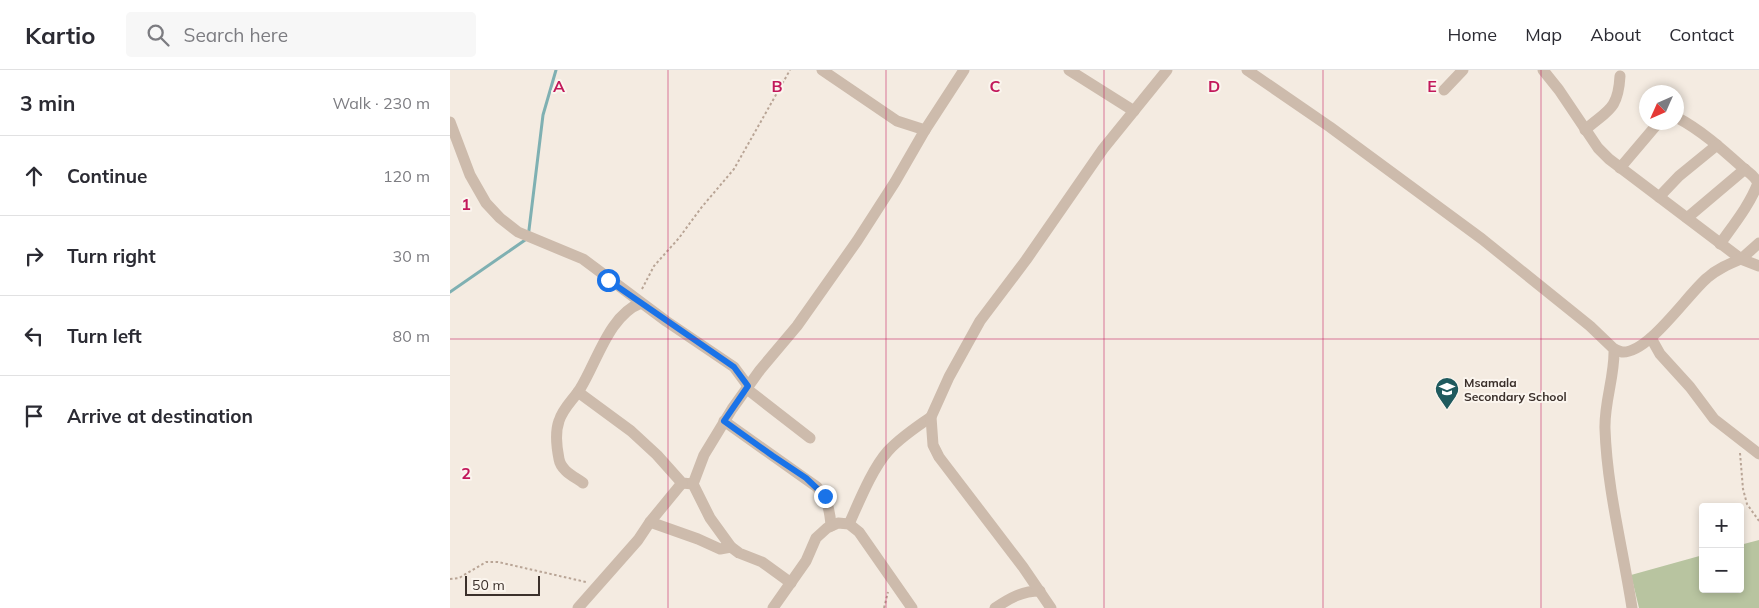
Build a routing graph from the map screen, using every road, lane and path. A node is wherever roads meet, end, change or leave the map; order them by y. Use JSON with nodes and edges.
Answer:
{"nodes":[{"id":1,"x":790,"y":70,"type":"edge"},
{"id":2,"x":824,"y":70,"type":"edge"},
{"id":3,"x":964,"y":70,"type":"edge"},
{"id":4,"x":1069,"y":70,"type":"edge"},
{"id":5,"x":1167,"y":70,"type":"edge"},
{"id":6,"x":1247,"y":70,"type":"edge"},
{"id":7,"x":1463,"y":70,"type":"edge"},
{"id":8,"x":1543,"y":70,"type":"edge"},
{"id":9,"x":1620,"y":76,"type":"dead end"},
{"id":10,"x":1444,"y":90,"type":"dead end"},
{"id":11,"x":1134,"y":111,"type":"junction"},
{"id":12,"x":450,"y":122,"type":"edge"},
{"id":13,"x":1684,"y":122,"type":"edge"},
{"id":14,"x":925,"y":130,"type":"junction"},
{"id":15,"x":1585,"y":130,"type":"junction"},
{"id":16,"x":1652,"y":130,"type":"edge"},
{"id":17,"x":1717,"y":145,"type":"junction"},
{"id":18,"x":1620,"y":168,"type":"junction"},
{"id":19,"x":1745,"y":170,"type":"junction"},
{"id":20,"x":1659,"y":197,"type":"junction"},
{"id":21,"x":1687,"y":218,"type":"junction"},
{"id":22,"x":1759,"y":243,"type":"edge"},
{"id":23,"x":1720,"y":244,"type":"junction"},
{"id":24,"x":1741,"y":259,"type":"junction"},
{"id":25,"x":1759,"y":266,"type":"edge"},
{"id":26,"x":639,"y":302,"type":"junction"},
{"id":27,"x":1651,"y":338,"type":"junction"},
{"id":28,"x":1614,"y":349,"type":"junction"},
{"id":29,"x":747,"y":388,"type":"junction"},
{"id":30,"x":578,"y":392,"type":"junction"},
{"id":31,"x":931,"y":417,"type":"junction"},
{"id":32,"x":724,"y":421,"type":"junction"},
{"id":33,"x":810,"y":438,"type":"dead end"},
{"id":34,"x":1740,"y":452,"type":"dead end"},
{"id":35,"x":1759,"y":454,"type":"edge"},
{"id":36,"x":584,"y":483,"type":"dead end"},
{"id":37,"x":688,"y":483,"type":"junction"},
{"id":38,"x":1759,"y":521,"type":"edge"},
{"id":39,"x":650,"y":522,"type":"junction"},
{"id":40,"x":849,"y":524,"type":"junction"},
{"id":41,"x":832,"y":526,"type":"junction"},
{"id":42,"x":731,"y":547,"type":"junction"},
{"id":43,"x":450,"y":578,"type":"edge"},
{"id":44,"x":791,"y":583,"type":"junction"},
{"id":45,"x":598,"y":584,"type":"junction"},
{"id":46,"x":1040,"y":591,"type":"junction"},
{"id":47,"x":578,"y":608,"type":"edge"},
{"id":48,"x":773,"y":608,"type":"edge"},
{"id":49,"x":912,"y":608,"type":"edge"},
{"id":50,"x":995,"y":608,"type":"edge"},
{"id":51,"x":1051,"y":608,"type":"edge"},
{"id":52,"x":1632,"y":608,"type":"edge"}],
"edges":[{"from":1,"to":26,"type":"path"},
{"from":2,"to":14,"type":"street"},
{"from":3,"to":14,"type":"street"},
{"from":4,"to":11,"type":"street"},
{"from":5,"to":11,"type":"street"},
{"from":6,"to":28,"type":"street"},
{"from":7,"to":10,"type":"street"},
{"from":8,"to":15,"type":"street"},
{"from":9,"to":15,"type":"street"},
{"from":11,"to":31,"type":"street"},
{"from":12,"to":26,"type":"street"},
{"from":13,"to":17,"type":"street"},
{"from":14,"to":29,"type":"street"},
{"from":15,"to":18,"type":"street"},
{"from":16,"to":18,"type":"street"},
{"from":17,"to":19,"type":"street"},
{"from":17,"to":20,"type":"street"},
{"from":18,"to":20,"type":"street"},
{"from":19,"to":21,"type":"street"},
{"from":19,"to":23,"type":"street"},
{"from":20,"to":21,"type":"street"},
{"from":21,"to":23,"type":"street"},
{"from":22,"to":24,"type":"street"},
{"from":23,"to":24,"type":"street"},
{"from":24,"to":25,"type":"street"},
{"from":24,"to":27,"type":"street"},
{"from":26,"to":29,"type":"street"},
{"from":26,"to":30,"type":"street"},
{"from":27,"to":28,"type":"street"},
{"from":27,"to":35,"type":"street"},
{"from":28,"to":52,"type":"street"},
{"from":29,"to":32,"type":"street"},
{"from":29,"to":33,"type":"street"},
{"from":30,"to":36,"type":"street"},
{"from":30,"to":37,"type":"street"},
{"from":31,"to":40,"type":"street"},
{"from":31,"to":46,"type":"street"},
{"from":32,"to":37,"type":"street"},
{"from":32,"to":41,"type":"street"},
{"from":34,"to":38,"type":"path"},
{"from":37,"to":39,"type":"street"},
{"from":37,"to":42,"type":"street"},
{"from":39,"to":42,"type":"street"},
{"from":39,"to":45,"type":"street"},
{"from":40,"to":41,"type":"street"},
{"from":40,"to":49,"type":"street"},
{"from":41,"to":44,"type":"street"},
{"from":42,"to":44,"type":"street"},
{"from":43,"to":45,"type":"path"},
{"from":44,"to":48,"type":"street"},
{"from":45,"to":47,"type":"street"},
{"from":46,"to":50,"type":"street"},
{"from":46,"to":51,"type":"street"}]}
